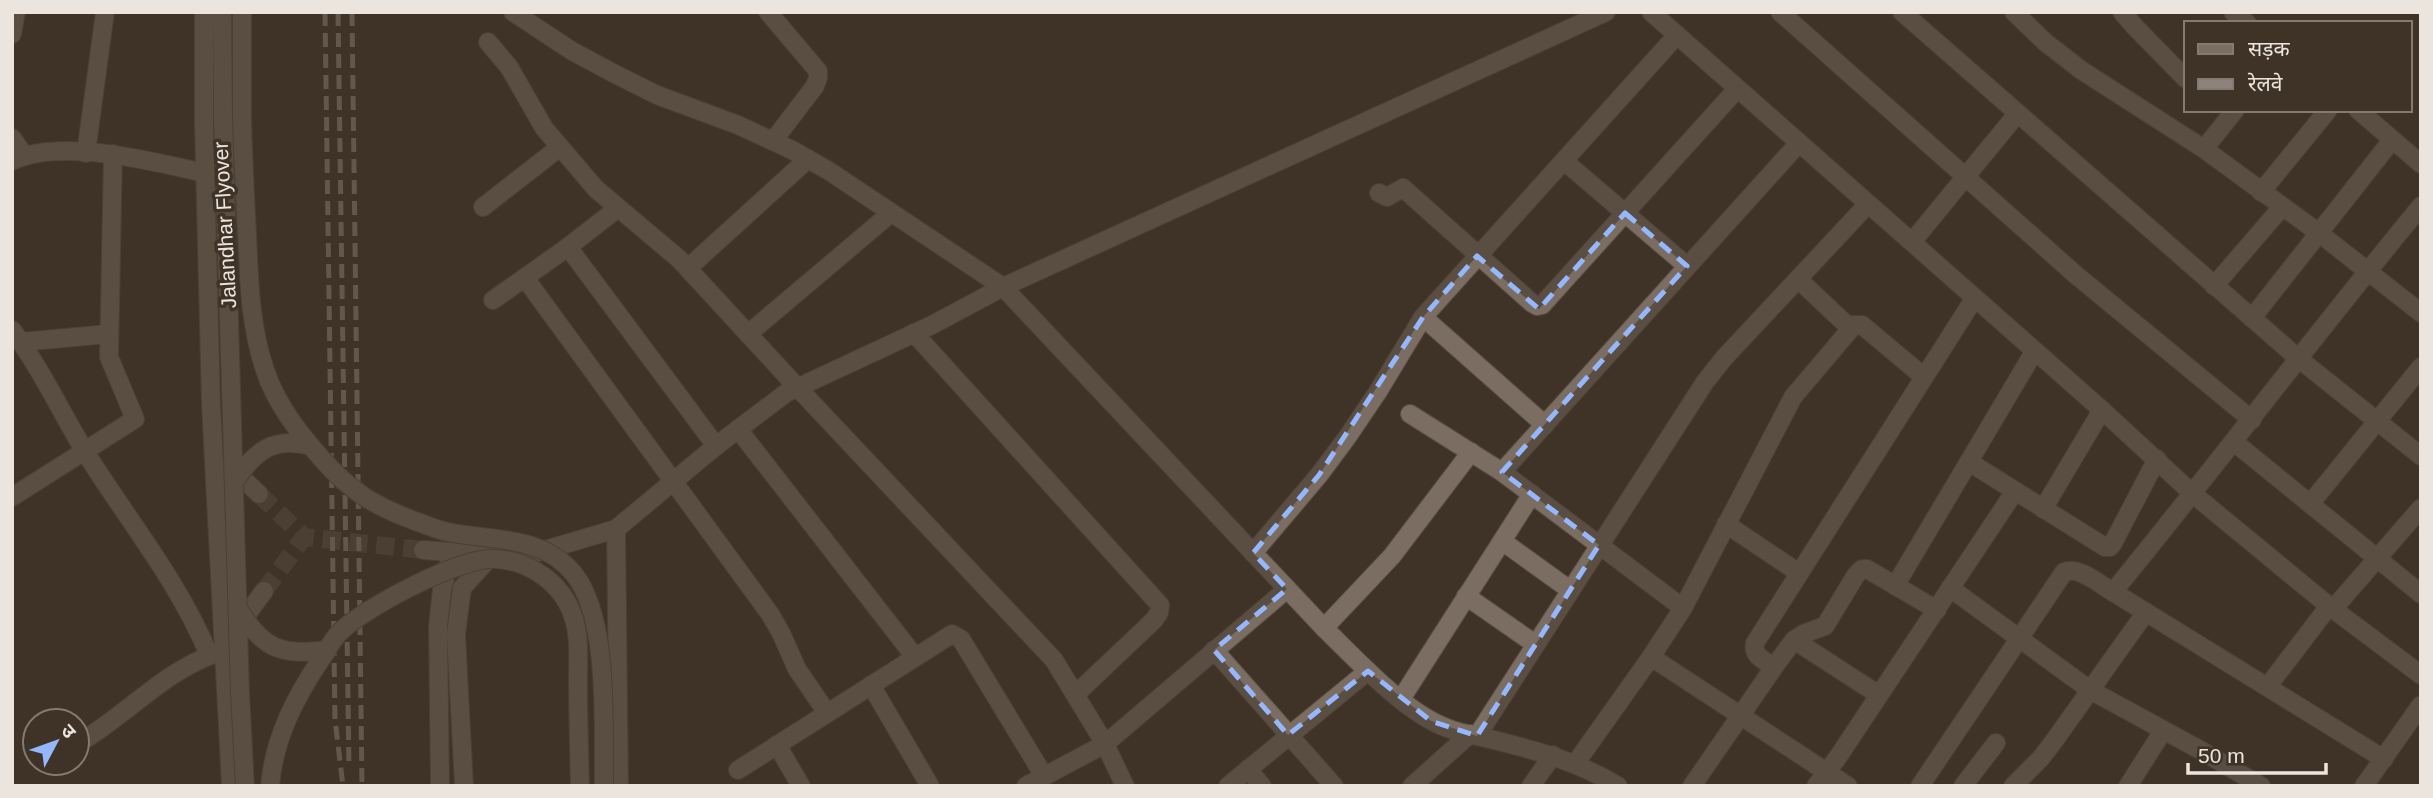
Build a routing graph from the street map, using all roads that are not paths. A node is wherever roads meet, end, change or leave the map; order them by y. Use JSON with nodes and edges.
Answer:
{"nodes":[{"id":1,"x":16,"y":12,"type":"edge"},
{"id":2,"x":105,"y":12,"type":"edge"},
{"id":3,"x":204,"y":12,"type":"edge"},
{"id":4,"x":222,"y":12,"type":"edge"},
{"id":5,"x":242,"y":12,"type":"edge"},
{"id":6,"x":513,"y":12,"type":"edge"},
{"id":7,"x":768,"y":12,"type":"edge"},
{"id":8,"x":1606,"y":12,"type":"edge"},
{"id":9,"x":1651,"y":12,"type":"edge"},
{"id":10,"x":1780,"y":12,"type":"edge"},
{"id":11,"x":1902,"y":12,"type":"edge"},
{"id":12,"x":2014,"y":12,"type":"edge"},
{"id":13,"x":2123,"y":12,"type":"edge"},
{"id":14,"x":12,"y":34,"type":"edge"},
{"id":15,"x":1677,"y":35,"type":"junction"},
{"id":16,"x":488,"y":42,"type":"dead end"},
{"id":17,"x":2184,"y":77,"type":"edge"},
{"id":18,"x":1737,"y":89,"type":"junction"},
{"id":19,"x":2233,"y":112,"type":"edge"},
{"id":20,"x":2326,"y":112,"type":"edge"},
{"id":21,"x":2360,"y":112,"type":"edge"},
{"id":22,"x":2017,"y":114,"type":"junction"},
{"id":23,"x":233,"y":117,"type":"junction"},
{"id":24,"x":12,"y":138,"type":"edge"},
{"id":25,"x":2392,"y":140,"type":"junction"},
{"id":26,"x":773,"y":141,"type":"junction"},
{"id":27,"x":1798,"y":143,"type":"junction"},
{"id":28,"x":560,"y":147,"type":"junction"},
{"id":29,"x":2204,"y":149,"type":"junction"},
{"id":30,"x":86,"y":153,"type":"junction"},
{"id":31,"x":113,"y":154,"type":"junction"},
{"id":32,"x":18,"y":158,"type":"edge"},
{"id":33,"x":808,"y":159,"type":"junction"},
{"id":34,"x":1564,"y":161,"type":"junction"},
{"id":35,"x":2421,"y":164,"type":"edge"},
{"id":36,"x":205,"y":173,"type":"junction"},
{"id":37,"x":1966,"y":178,"type":"junction"},
{"id":38,"x":2261,"y":191,"type":"junction"},
{"id":39,"x":1379,"y":193,"type":"dead end"},
{"id":40,"x":1868,"y":204,"type":"junction"},
{"id":41,"x":2282,"y":206,"type":"junction"},
{"id":42,"x":2421,"y":206,"type":"edge"},
{"id":43,"x":483,"y":207,"type":"dead end"},
{"id":44,"x":618,"y":208,"type":"junction"},
{"id":45,"x":891,"y":213,"type":"junction"},
{"id":46,"x":1625,"y":214,"type":"junction"},
{"id":47,"x":2319,"y":233,"type":"junction"},
{"id":48,"x":1912,"y":242,"type":"junction"},
{"id":49,"x":568,"y":247,"type":"junction"},
{"id":50,"x":1477,"y":256,"type":"junction"},
{"id":51,"x":1687,"y":266,"type":"junction"},
{"id":52,"x":688,"y":268,"type":"junction"},
{"id":53,"x":2367,"y":271,"type":"junction"},
{"id":54,"x":525,"y":278,"type":"junction"},
{"id":55,"x":1798,"y":279,"type":"junction"},
{"id":56,"x":2214,"y":286,"type":"junction"},
{"id":57,"x":1003,"y":287,"type":"junction"},
{"id":58,"x":1975,"y":299,"type":"junction"},
{"id":59,"x":493,"y":300,"type":"dead end"},
{"id":60,"x":2421,"y":313,"type":"edge"},
{"id":61,"x":1423,"y":317,"type":"junction"},
{"id":62,"x":2252,"y":318,"type":"junction"},
{"id":63,"x":1850,"y":328,"type":"junction"},
{"id":64,"x":914,"y":333,"type":"junction"},
{"id":65,"x":108,"y":334,"type":"junction"},
{"id":66,"x":748,"y":334,"type":"junction"},
{"id":67,"x":17,"y":336,"type":"edge"},
{"id":68,"x":2034,"y":352,"type":"junction"},
{"id":69,"x":2299,"y":359,"type":"junction"},
{"id":70,"x":2421,"y":367,"type":"edge"},
{"id":71,"x":1924,"y":377,"type":"junction"},
{"id":72,"x":797,"y":387,"type":"junction"},
{"id":73,"x":2102,"y":410,"type":"junction"},
{"id":74,"x":1410,"y":414,"type":"dead end"},
{"id":75,"x":2252,"y":420,"type":"junction"},
{"id":76,"x":2378,"y":422,"type":"junction"},
{"id":77,"x":1545,"y":425,"type":"junction"},
{"id":78,"x":738,"y":429,"type":"junction"},
{"id":79,"x":2234,"y":442,"type":"junction"},
{"id":80,"x":311,"y":446,"type":"junction"},
{"id":81,"x":716,"y":446,"type":"junction"},
{"id":82,"x":85,"y":451,"type":"junction"},
{"id":83,"x":213,"y":451,"type":"junction"},
{"id":84,"x":1471,"y":452,"type":"junction"},
{"id":85,"x":2421,"y":456,"type":"edge"},
{"id":86,"x":2157,"y":459,"type":"junction"},
{"id":87,"x":1969,"y":462,"type":"junction"},
{"id":88,"x":1502,"y":472,"type":"junction"},
{"id":89,"x":674,"y":480,"type":"junction"},
{"id":90,"x":234,"y":482,"type":"junction"},
{"id":91,"x":2015,"y":491,"type":"junction"},
{"id":92,"x":259,"y":494,"type":"tunnel mouth"},
{"id":93,"x":1532,"y":494,"type":"junction"},
{"id":94,"x":2193,"y":494,"type":"junction"},
{"id":95,"x":12,"y":497,"type":"edge"},
{"id":96,"x":2310,"y":504,"type":"junction"},
{"id":97,"x":2421,"y":508,"type":"edge"},
{"id":98,"x":2043,"y":509,"type":"junction"},
{"id":99,"x":1726,"y":524,"type":"junction"},
{"id":100,"x":616,"y":529,"type":"junction"},
{"id":101,"x":1502,"y":541,"type":"junction"},
{"id":102,"x":1599,"y":545,"type":"junction"},
{"id":103,"x":423,"y":550,"type":"tunnel mouth"},
{"id":104,"x":451,"y":553,"type":"junction"},
{"id":105,"x":1253,"y":553,"type":"junction"},
{"id":106,"x":492,"y":555,"type":"junction"},
{"id":107,"x":2378,"y":559,"type":"junction"},
{"id":108,"x":1799,"y":573,"type":"junction"},
{"id":109,"x":1895,"y":586,"type":"junction"},
{"id":110,"x":1950,"y":588,"type":"junction"},
{"id":111,"x":1287,"y":589,"type":"junction"},
{"id":112,"x":1570,"y":590,"type":"junction"},
{"id":113,"x":264,"y":591,"type":"tunnel mouth"},
{"id":114,"x":2113,"y":592,"type":"junction"},
{"id":115,"x":2421,"y":594,"type":"edge"},
{"id":116,"x":1466,"y":596,"type":"junction"},
{"id":117,"x":238,"y":607,"type":"junction"},
{"id":118,"x":2332,"y":607,"type":"junction"},
{"id":119,"x":1682,"y":608,"type":"junction"},
{"id":120,"x":1937,"y":610,"type":"junction"},
{"id":121,"x":2146,"y":612,"type":"junction"},
{"id":122,"x":1324,"y":628,"type":"junction"},
{"id":123,"x":2019,"y":638,"type":"junction"},
{"id":124,"x":1794,"y":640,"type":"junction"},
{"id":125,"x":1535,"y":645,"type":"junction"},
{"id":126,"x":219,"y":650,"type":"junction"},
{"id":127,"x":327,"y":650,"type":"junction"},
{"id":128,"x":1214,"y":650,"type":"junction"},
{"id":129,"x":915,"y":657,"type":"junction"},
{"id":130,"x":1651,"y":657,"type":"junction"},
{"id":131,"x":1774,"y":667,"type":"junction"},
{"id":132,"x":1368,"y":671,"type":"junction"},
{"id":133,"x":2421,"y":675,"type":"edge"},
{"id":134,"x":871,"y":685,"type":"junction"},
{"id":135,"x":2268,"y":686,"type":"junction"},
{"id":136,"x":2090,"y":690,"type":"junction"},
{"id":137,"x":1076,"y":694,"type":"junction"},
{"id":138,"x":1880,"y":695,"type":"junction"},
{"id":139,"x":1401,"y":699,"type":"junction"},
{"id":140,"x":2421,"y":705,"type":"edge"},
{"id":141,"x":827,"y":713,"type":"junction"},
{"id":142,"x":1741,"y":715,"type":"junction"},
{"id":143,"x":2163,"y":731,"type":"junction"},
{"id":144,"x":1288,"y":735,"type":"junction"},
{"id":145,"x":1473,"y":735,"type":"junction"},
{"id":146,"x":91,"y":736,"type":"edge"},
{"id":147,"x":1996,"y":743,"type":"dead end"},
{"id":148,"x":1105,"y":744,"type":"junction"},
{"id":149,"x":777,"y":745,"type":"junction"},
{"id":150,"x":1553,"y":755,"type":"junction"},
{"id":151,"x":2384,"y":758,"type":"junction"},
{"id":152,"x":1575,"y":764,"type":"junction"},
{"id":153,"x":1248,"y":769,"type":"junction"},
{"id":154,"x":738,"y":770,"type":"dead end"},
{"id":155,"x":1828,"y":771,"type":"junction"},
{"id":156,"x":1044,"y":776,"type":"junction"},
{"id":157,"x":231,"y":786,"type":"edge"},
{"id":158,"x":245,"y":786,"type":"edge"},
{"id":159,"x":270,"y":786,"type":"edge"},
{"id":160,"x":440,"y":786,"type":"edge"},
{"id":161,"x":464,"y":786,"type":"edge"},
{"id":162,"x":580,"y":786,"type":"edge"},
{"id":163,"x":604,"y":786,"type":"edge"},
{"id":164,"x":619,"y":786,"type":"edge"},
{"id":165,"x":802,"y":786,"type":"edge"},
{"id":166,"x":930,"y":786,"type":"edge"},
{"id":167,"x":1026,"y":786,"type":"edge"},
{"id":168,"x":1125,"y":786,"type":"edge"},
{"id":169,"x":1228,"y":786,"type":"edge"},
{"id":170,"x":1262,"y":786,"type":"edge"},
{"id":171,"x":1334,"y":786,"type":"edge"},
{"id":172,"x":1412,"y":786,"type":"edge"},
{"id":173,"x":1531,"y":786,"type":"edge"},
{"id":174,"x":1618,"y":786,"type":"edge"},
{"id":175,"x":1692,"y":786,"type":"edge"},
{"id":176,"x":1816,"y":786,"type":"edge"},
{"id":177,"x":1848,"y":786,"type":"edge"},
{"id":178,"x":1920,"y":786,"type":"edge"},
{"id":179,"x":1963,"y":786,"type":"edge"},
{"id":180,"x":2013,"y":786,"type":"edge"},
{"id":181,"x":2128,"y":786,"type":"edge"},
{"id":182,"x":2260,"y":786,"type":"edge"},
{"id":183,"x":2364,"y":786,"type":"edge"}],
"edges":[{"from":1,"to":14,"type":"street"},
{"from":2,"to":30,"type":"street"},
{"from":3,"to":36,"type":"street"},
{"from":4,"to":23,"type":"street","name":"Jalandhar Flyover"},
{"from":5,"to":23,"type":"street","name":"Jalandhar Flyover"},
{"from":6,"to":26,"type":"street"},
{"from":7,"to":26,"type":"street"},
{"from":8,"to":57,"type":"street"},
{"from":9,"to":15,"type":"street"},
{"from":10,"to":37,"type":"street"},
{"from":11,"to":22,"type":"street"},
{"from":12,"to":29,"type":"street"},
{"from":13,"to":17,"type":"street"},
{"from":15,"to":18,"type":"street"},
{"from":15,"to":34,"type":"street"},
{"from":16,"to":28,"type":"street"},
{"from":18,"to":27,"type":"street"},
{"from":18,"to":46,"type":"street"},
{"from":19,"to":29,"type":"street"},
{"from":20,"to":38,"type":"street"},
{"from":21,"to":25,"type":"street"},
{"from":22,"to":37,"type":"street"},
{"from":22,"to":56,"type":"street"},
{"from":23,"to":80,"type":"street","name":"Jalandhar Flyover","bridge":true},
{"from":23,"to":90,"type":"street","name":"Jalandhar Flyover","bridge":true},
{"from":24,"to":32,"type":"street"},
{"from":25,"to":35,"type":"street"},
{"from":25,"to":47,"type":"street"},
{"from":26,"to":33,"type":"street"},
{"from":27,"to":40,"type":"street"},
{"from":27,"to":51,"type":"street"},
{"from":28,"to":43,"type":"street"},
{"from":28,"to":44,"type":"street"},
{"from":29,"to":38,"type":"street"},
{"from":30,"to":31,"type":"street"},
{"from":30,"to":32,"type":"street"},
{"from":31,"to":36,"type":"street"},
{"from":31,"to":65,"type":"street"},
{"from":33,"to":45,"type":"street"},
{"from":33,"to":52,"type":"street"},
{"from":34,"to":46,"type":"street"},
{"from":34,"to":50,"type":"street"},
{"from":36,"to":83,"type":"street"},
{"from":37,"to":48,"type":"street"},
{"from":37,"to":75,"type":"street"},
{"from":38,"to":41,"type":"street"},
{"from":39,"to":50,"type":"street"},
{"from":40,"to":48,"type":"street"},
{"from":40,"to":55,"type":"street"},
{"from":41,"to":47,"type":"street"},
{"from":41,"to":56,"type":"street"},
{"from":42,"to":53,"type":"street"},
{"from":44,"to":49,"type":"street"},
{"from":44,"to":52,"type":"street"},
{"from":45,"to":57,"type":"street"},
{"from":45,"to":66,"type":"street"},
{"from":46,"to":50,"type":"street"},
{"from":46,"to":51,"type":"street"},
{"from":47,"to":53,"type":"street"},
{"from":47,"to":62,"type":"street"},
{"from":48,"to":58,"type":"street"},
{"from":49,"to":54,"type":"street"},
{"from":49,"to":81,"type":"street"},
{"from":50,"to":61,"type":"street"},
{"from":51,"to":77,"type":"street"},
{"from":52,"to":66,"type":"street"},
{"from":53,"to":60,"type":"street"},
{"from":53,"to":69,"type":"street"},
{"from":54,"to":59,"type":"street"},
{"from":54,"to":89,"type":"street"},
{"from":55,"to":63,"type":"street"},
{"from":55,"to":102,"type":"street"},
{"from":56,"to":62,"type":"street"},
{"from":57,"to":64,"type":"street"},
{"from":57,"to":105,"type":"street"},
{"from":58,"to":68,"type":"street"},
{"from":58,"to":71,"type":"street"},
{"from":61,"to":77,"type":"street"},
{"from":61,"to":105,"type":"street"},
{"from":62,"to":69,"type":"street"},
{"from":63,"to":71,"type":"street"},
{"from":63,"to":99,"type":"street"},
{"from":64,"to":72,"type":"street"},
{"from":64,"to":137,"type":"street"},
{"from":65,"to":67,"type":"street"},
{"from":65,"to":82,"type":"street"},
{"from":66,"to":72,"type":"street"},
{"from":67,"to":82,"type":"street"},
{"from":68,"to":73,"type":"street"},
{"from":68,"to":87,"type":"street"},
{"from":69,"to":75,"type":"street"},
{"from":69,"to":76,"type":"street"},
{"from":70,"to":76,"type":"street"},
{"from":71,"to":108,"type":"street"},
{"from":72,"to":78,"type":"street"},
{"from":72,"to":137,"type":"street"},
{"from":73,"to":86,"type":"street"},
{"from":73,"to":98,"type":"street"},
{"from":74,"to":84,"type":"street"},
{"from":75,"to":79,"type":"street"},
{"from":76,"to":85,"type":"street"},
{"from":76,"to":96,"type":"street"},
{"from":77,"to":88,"type":"street"},
{"from":78,"to":81,"type":"street"},
{"from":78,"to":129,"type":"street"},
{"from":79,"to":94,"type":"street"},
{"from":79,"to":96,"type":"street"},
{"from":80,"to":90,"type":"street","bridge":true},
{"from":80,"to":163,"type":"street","name":"Jalandhar Flyover","bridge":true},
{"from":81,"to":89,"type":"street"},
{"from":82,"to":95,"type":"street"},
{"from":82,"to":126,"type":"street"},
{"from":83,"to":92,"type":"street"},
{"from":83,"to":126,"type":"street"},
{"from":84,"to":88,"type":"street"},
{"from":84,"to":122,"type":"street"},
{"from":86,"to":94,"type":"street"},
{"from":86,"to":98,"type":"street"},
{"from":87,"to":91,"type":"street"},
{"from":87,"to":109,"type":"street"},
{"from":88,"to":93,"type":"street"},
{"from":89,"to":100,"type":"street"},
{"from":89,"to":141,"type":"street"},
{"from":90,"to":117,"type":"street","name":"Jalandhar Flyover","bridge":true},
{"from":91,"to":98,"type":"street"},
{"from":91,"to":110,"type":"street"},
{"from":93,"to":101,"type":"street"},
{"from":93,"to":102,"type":"street"},
{"from":94,"to":114,"type":"street"},
{"from":94,"to":118,"type":"street"},
{"from":96,"to":107,"type":"street"},
{"from":97,"to":107,"type":"street"},
{"from":99,"to":108,"type":"street"},
{"from":99,"to":119,"type":"street"},
{"from":100,"to":106,"type":"street"},
{"from":100,"to":164,"type":"street"},
{"from":101,"to":112,"type":"street"},
{"from":101,"to":116,"type":"street"},
{"from":102,"to":112,"type":"street"},
{"from":102,"to":119,"type":"street"},
{"from":103,"to":104,"type":"street"},
{"from":104,"to":106,"type":"street"},
{"from":104,"to":160,"type":"street"},
{"from":105,"to":111,"type":"street"},
{"from":106,"to":161,"type":"street"},
{"from":107,"to":115,"type":"street"},
{"from":107,"to":118,"type":"street"},
{"from":108,"to":131,"type":"street"},
{"from":109,"to":120,"type":"street"},
{"from":109,"to":124,"type":"street"},
{"from":110,"to":120,"type":"street"},
{"from":110,"to":123,"type":"street"},
{"from":111,"to":122,"type":"street"},
{"from":111,"to":128,"type":"street"},
{"from":112,"to":125,"type":"street"},
{"from":113,"to":126,"type":"street"},
{"from":114,"to":121,"type":"street"},
{"from":114,"to":123,"type":"street"},
{"from":116,"to":125,"type":"street"},
{"from":116,"to":139,"type":"street"},
{"from":117,"to":127,"type":"street","bridge":true},
{"from":117,"to":158,"type":"street","name":"Jalandhar Flyover","bridge":true},
{"from":118,"to":133,"type":"street"},
{"from":118,"to":135,"type":"street"},
{"from":119,"to":130,"type":"street"},
{"from":120,"to":138,"type":"street"},
{"from":121,"to":135,"type":"street"},
{"from":121,"to":136,"type":"street"},
{"from":122,"to":132,"type":"street"},
{"from":123,"to":136,"type":"street"},
{"from":123,"to":178,"type":"street"},
{"from":124,"to":131,"type":"street"},
{"from":124,"to":138,"type":"street"},
{"from":125,"to":145,"type":"street"},
{"from":126,"to":146,"type":"street"},
{"from":126,"to":157,"type":"street"},
{"from":127,"to":159,"type":"street","bridge":true},
{"from":127,"to":162,"type":"street","bridge":true},
{"from":128,"to":144,"type":"street"},
{"from":128,"to":148,"type":"street"},
{"from":129,"to":134,"type":"street"},
{"from":129,"to":156,"type":"street"},
{"from":130,"to":142,"type":"street"},
{"from":130,"to":152,"type":"street"},
{"from":131,"to":142,"type":"street"},
{"from":132,"to":139,"type":"street"},
{"from":132,"to":144,"type":"street"},
{"from":134,"to":141,"type":"street"},
{"from":134,"to":166,"type":"street"},
{"from":135,"to":151,"type":"street"},
{"from":136,"to":143,"type":"street"},
{"from":136,"to":180,"type":"street"},
{"from":137,"to":148,"type":"street"},
{"from":138,"to":155,"type":"street"},
{"from":139,"to":145,"type":"street"},
{"from":140,"to":151,"type":"street"},
{"from":141,"to":149,"type":"street"},
{"from":142,"to":155,"type":"street"},
{"from":142,"to":175,"type":"street"},
{"from":143,"to":181,"type":"street"},
{"from":143,"to":182,"type":"street"},
{"from":144,"to":153,"type":"street"},
{"from":144,"to":171,"type":"street"},
{"from":145,"to":150,"type":"street"},
{"from":145,"to":172,"type":"street"},
{"from":147,"to":179,"type":"street"},
{"from":148,"to":156,"type":"street"},
{"from":148,"to":168,"type":"street"},
{"from":149,"to":154,"type":"street"},
{"from":149,"to":165,"type":"street"},
{"from":150,"to":152,"type":"street"},
{"from":150,"to":173,"type":"street"},
{"from":151,"to":183,"type":"street"},
{"from":152,"to":174,"type":"street"},
{"from":153,"to":169,"type":"street"},
{"from":153,"to":170,"type":"street"},
{"from":155,"to":176,"type":"street"},
{"from":155,"to":177,"type":"street"},
{"from":156,"to":167,"type":"street"}]}
